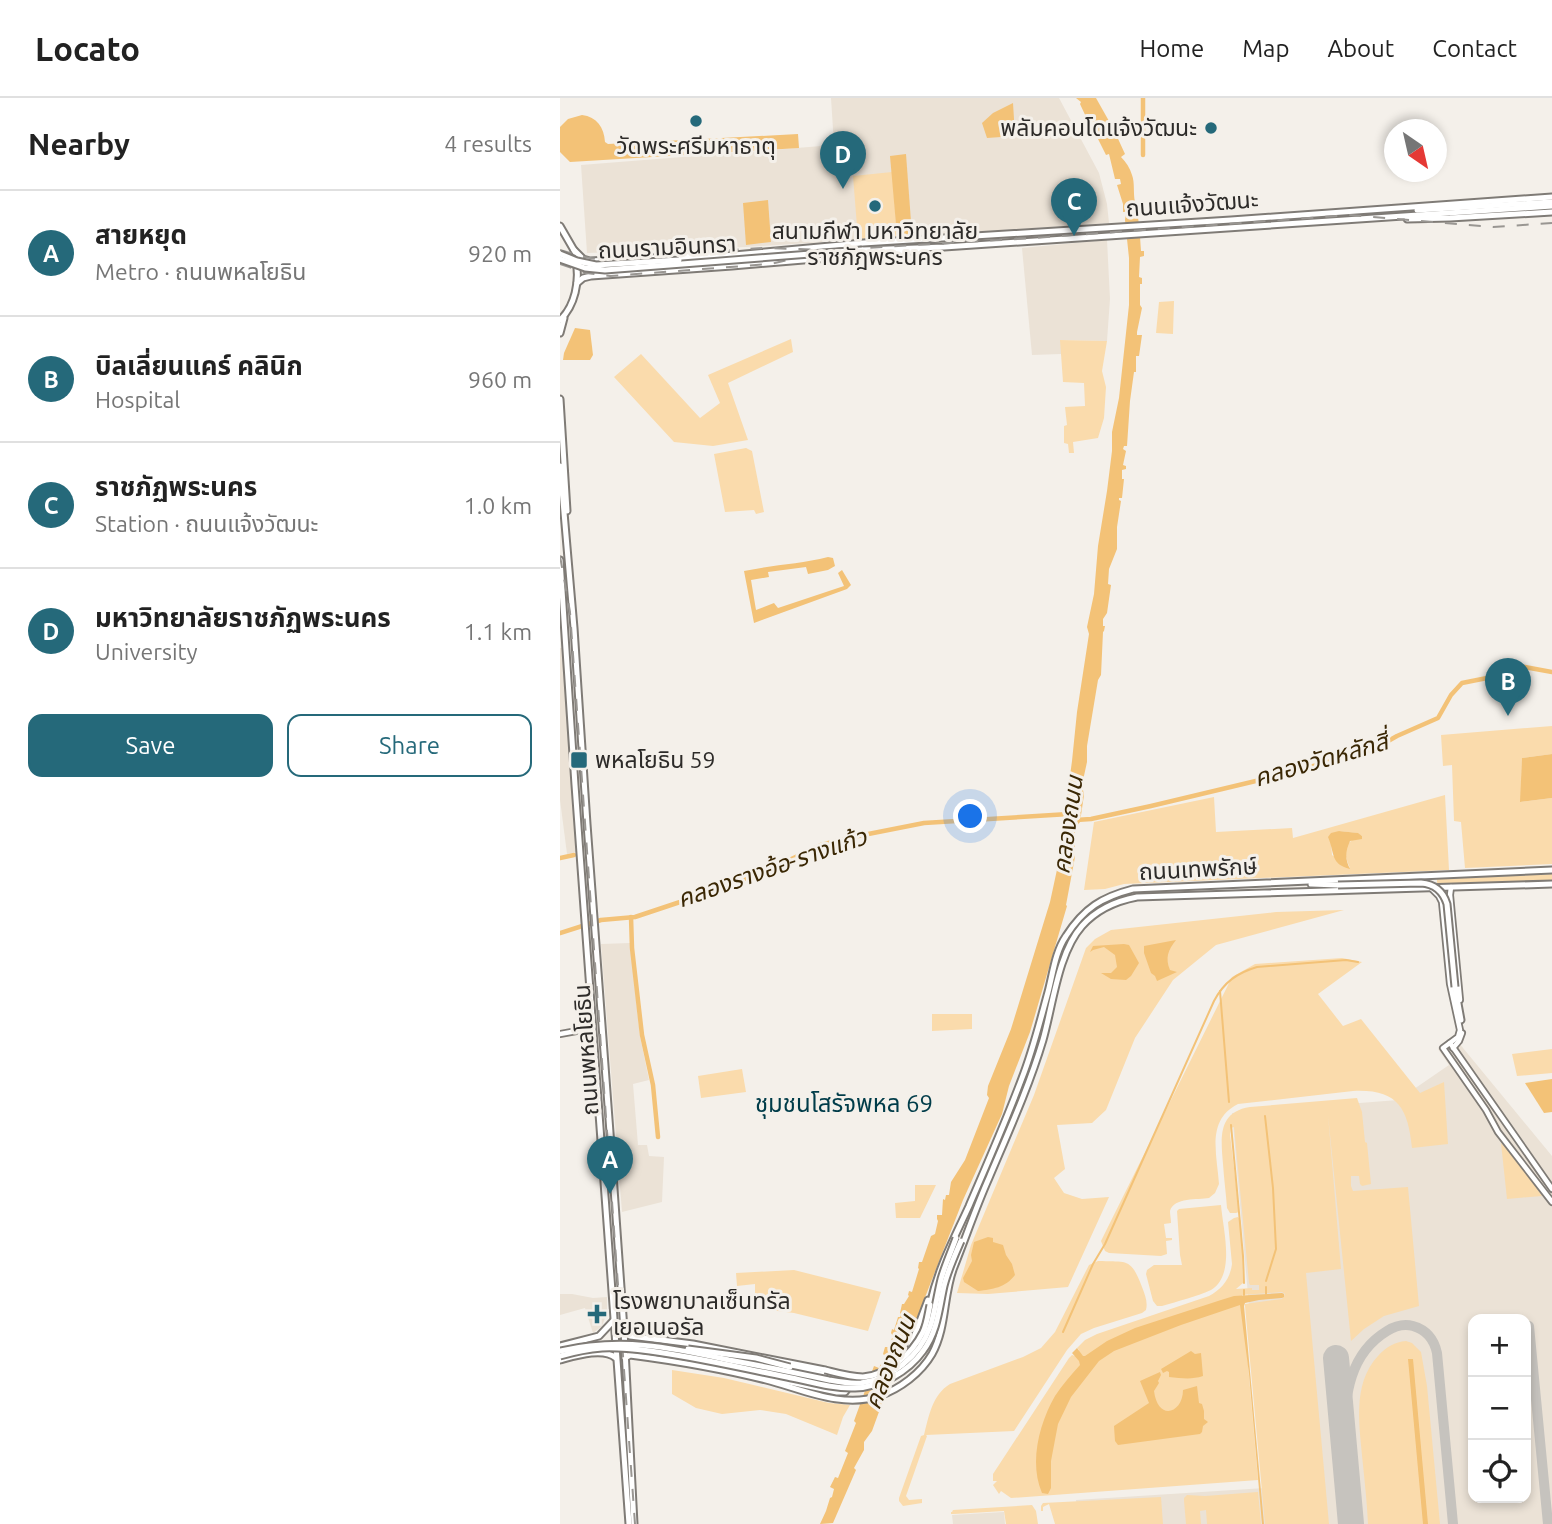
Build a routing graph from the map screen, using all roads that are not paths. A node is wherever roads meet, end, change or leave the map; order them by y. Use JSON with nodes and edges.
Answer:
{"nodes":[{"id":1,"x":1552,"y":202,"type":"edge"},
{"id":2,"x":1401,"y":208,"type":"junction"},
{"id":3,"x":1447,"y":211,"type":"junction"},
{"id":4,"x":1552,"y":212,"type":"edge"},
{"id":5,"x":1397,"y":218,"type":"junction"},
{"id":6,"x":560,"y":226,"type":"edge"},
{"id":7,"x":933,"y":248,"type":"junction"},
{"id":8,"x":575,"y":250,"type":"junction"},
{"id":9,"x":862,"y":250,"type":"joint"},
{"id":10,"x":734,"y":254,"type":"junction"},
{"id":11,"x":560,"y":256,"type":"edge"},
{"id":12,"x":679,"y":260,"type":"joint"},
{"id":13,"x":590,"y":261,"type":"junction"},
{"id":14,"x":591,"y":276,"type":"junction"},
{"id":15,"x":577,"y":283,"type":"junction"},
{"id":16,"x":562,"y":318,"type":"edge"},
{"id":17,"x":560,"y":333,"type":"edge"},
{"id":18,"x":560,"y":399,"type":"edge"},
{"id":19,"x":560,"y":466,"type":"edge"},
{"id":20,"x":566,"y":531,"type":"junction"},
{"id":21,"x":560,"y":560,"type":"edge"},
{"id":22,"x":589,"y":854,"type":"junction"},
{"id":23,"x":580,"y":855,"type":"junction"},
{"id":24,"x":1552,"y":870,"type":"edge"},
{"id":25,"x":1301,"y":882,"type":"junction"},
{"id":26,"x":1552,"y":884,"type":"edge"},
{"id":27,"x":1451,"y":886,"type":"junction"},
{"id":28,"x":1429,"y":887,"type":"junction"},
{"id":29,"x":1450,"y":900,"type":"junction"},
{"id":30,"x":1442,"y":902,"type":"junction"},
{"id":31,"x":1461,"y":1020,"type":"junction"},
{"id":32,"x":593,"y":1031,"type":"junction"},
{"id":33,"x":602,"y":1032,"type":"junction"},
{"id":34,"x":560,"y":1034,"type":"edge"},
{"id":35,"x":1452,"y":1045,"type":"junction"},
{"id":36,"x":1511,"y":1130,"type":"junction"},
{"id":37,"x":1503,"y":1139,"type":"junction"},
{"id":38,"x":1552,"y":1189,"type":"edge"},
{"id":39,"x":1552,"y":1202,"type":"edge"},
{"id":40,"x":969,"y":1206,"type":"junction"},
{"id":41,"x":976,"y":1209,"type":"junction"},
{"id":42,"x":959,"y":1240,"type":"junction"},
{"id":43,"x":935,"y":1284,"type":"junction"},
{"id":44,"x":614,"y":1320,"type":"junction"},
{"id":45,"x":624,"y":1330,"type":"junction"},
{"id":46,"x":665,"y":1340,"type":"junction"},
{"id":47,"x":937,"y":1343,"type":"junction"},
{"id":48,"x":693,"y":1344,"type":"junction"},
{"id":49,"x":561,"y":1352,"type":"edge"},
{"id":50,"x":677,"y":1352,"type":"junction"},
{"id":51,"x":569,"y":1358,"type":"junction"},
{"id":52,"x":616,"y":1358,"type":"junction"},
{"id":53,"x":625,"y":1358,"type":"junction"},
{"id":54,"x":661,"y":1360,"type":"junction"},
{"id":55,"x":843,"y":1379,"type":"junction"},
{"id":56,"x":767,"y":1380,"type":"junction"},
{"id":57,"x":827,"y":1390,"type":"junction"},
{"id":58,"x":629,"y":1524,"type":"edge"},
{"id":59,"x":634,"y":1524,"type":"edge"}],
"edges":[{"from":1,"to":2,"type":"main road","name":"ถนนแจ้งวัฒนะ"},
{"from":1,"to":3,"type":"main road","name":"ถนนแจ้งวัฒนะ"},
{"from":2,"to":3,"type":"main road","name":"ถนนแจ้งวัฒนะ"},
{"from":2,"to":10,"type":"main road","name":"ถนนแจ้งวัฒนะ"},
{"from":3,"to":5,"type":"main road","name":"ถนนแจ้งวัฒนะ"},
{"from":4,"to":5,"type":"main road","name":"ถนนแจ้งวัฒนะ"},
{"from":5,"to":7,"type":"main road","name":"ถนนแจ้งวัฒนะ"},
{"from":6,"to":8,"type":"main road"},
{"from":7,"to":9,"type":"main road","name":"ถนนแจ้งวัฒนะ"},
{"from":7,"to":14,"type":"main road","name":"ถนนแจ้งวัฒนะ"},
{"from":8,"to":13,"type":"main road"},
{"from":8,"to":15,"type":"main road"},
{"from":9,"to":11,"type":"main road","name":"ถนนรามอินทรา","bridge":true},
{"from":10,"to":12,"type":"main road","name":"ถนนแจ้งวัฒนะ"},
{"from":10,"to":13,"type":"main road","name":"ถนนแจ้งวัฒนะ"},
{"from":11,"to":12,"type":"main road","name":"ถนนรามอินทรา","bridge":true},
{"from":13,"to":14,"type":"main road"},
{"from":14,"to":15,"type":"main road","name":"ถนนแจ้งวัฒนะ"},
{"from":15,"to":16,"type":"main road"},
{"from":16,"to":17,"type":"main road"},
{"from":18,"to":20,"type":"main road","name":"ถนนพหลโยธิน"},
{"from":19,"to":20,"type":"main road","name":"ถนนพหลโยธิน"},
{"from":20,"to":22,"type":"main road","name":"ถนนพหลโยธิน"},
{"from":21,"to":23,"type":"main road","name":"ถนนพหลโยธิน"},
{"from":22,"to":23,"type":"main road"},
{"from":22,"to":33,"type":"main road","name":"ถนนพหลโยธิน"},
{"from":23,"to":32,"type":"main road","name":"ถนนพหลโยธิน"},
{"from":24,"to":25,"type":"main road","name":"ถนนเทพรักษ์"},
{"from":25,"to":31,"type":"main road","bridge":true},
{"from":25,"to":40,"type":"main road","name":"ถนนเทพรักษ์"},
{"from":26,"to":27,"type":"main road","name":"ถนนเทพรักษ์"},
{"from":27,"to":28,"type":"main road","name":"ถนนเทพรักษ์"},
{"from":27,"to":29,"type":"street"},
{"from":28,"to":30,"type":"street"},
{"from":28,"to":41,"type":"main road","name":"ถนนเทพรักษ์"},
{"from":29,"to":30,"type":"street"},
{"from":29,"to":31,"type":"street"},
{"from":30,"to":35,"type":"street"},
{"from":31,"to":35,"type":"street"},
{"from":32,"to":33,"type":"main road"},
{"from":32,"to":34,"type":"street"},
{"from":32,"to":44,"type":"main road","name":"ถนนพหลโยธิน"},
{"from":33,"to":45,"type":"main road","name":"ถนนพหลโยธิน"},
{"from":35,"to":36,"type":"street"},
{"from":35,"to":37,"type":"street"},
{"from":36,"to":37,"type":"street"},
{"from":36,"to":38,"type":"street"},
{"from":37,"to":39,"type":"street"},
{"from":40,"to":42,"type":"main road","name":"ถนนเทพรักษ์"},
{"from":40,"to":43,"type":"main road","name":"ถนนเทพรักษ์"},
{"from":41,"to":42,"type":"main road","name":"ถนนเทพรักษ์"},
{"from":41,"to":47,"type":"main road","name":"ถนนเทพรักษ์"},
{"from":42,"to":50,"type":"main road","name":"ถนนเทพรักษ์","bridge":true},
{"from":43,"to":47,"type":"main road"},
{"from":43,"to":48,"type":"main road","name":"ถนนเทพรักษ์","bridge":true},
{"from":44,"to":49,"type":"main road"},
{"from":44,"to":52,"type":"main road","name":"ถนนพหลโยธิน"},
{"from":45,"to":46,"type":"main road","name":"ถนนเทพรักษ์"},
{"from":45,"to":53,"type":"main road","name":"ถนนพหลโยธิน"},
{"from":46,"to":48,"type":"main road","name":"ถนนเทพรักษ์"},
{"from":46,"to":54,"type":"main road"},
{"from":47,"to":56,"type":"main road","name":"ถนนเทพรักษ์"},
{"from":48,"to":55,"type":"main road"},
{"from":49,"to":50,"type":"main road","name":"ถนนเทพรักษ์","bridge":true},
{"from":49,"to":51,"type":"main road"},
{"from":49,"to":51,"type":"main road"},
{"from":50,"to":55,"type":"main road","bridge":true},
{"from":50,"to":57,"type":"main road","bridge":true},
{"from":51,"to":52,"type":"main road"},
{"from":52,"to":58,"type":"main road","name":"ถนนพหลโยธิน"},
{"from":53,"to":54,"type":"main road","name":"ถนนเทพรักษ์"},
{"from":53,"to":59,"type":"main road","name":"ถนนพหลโยธิน"},
{"from":54,"to":56,"type":"main road","name":"ถนนเทพรักษ์"},
{"from":55,"to":57,"type":"main road"},
{"from":56,"to":57,"type":"main road"}]}
